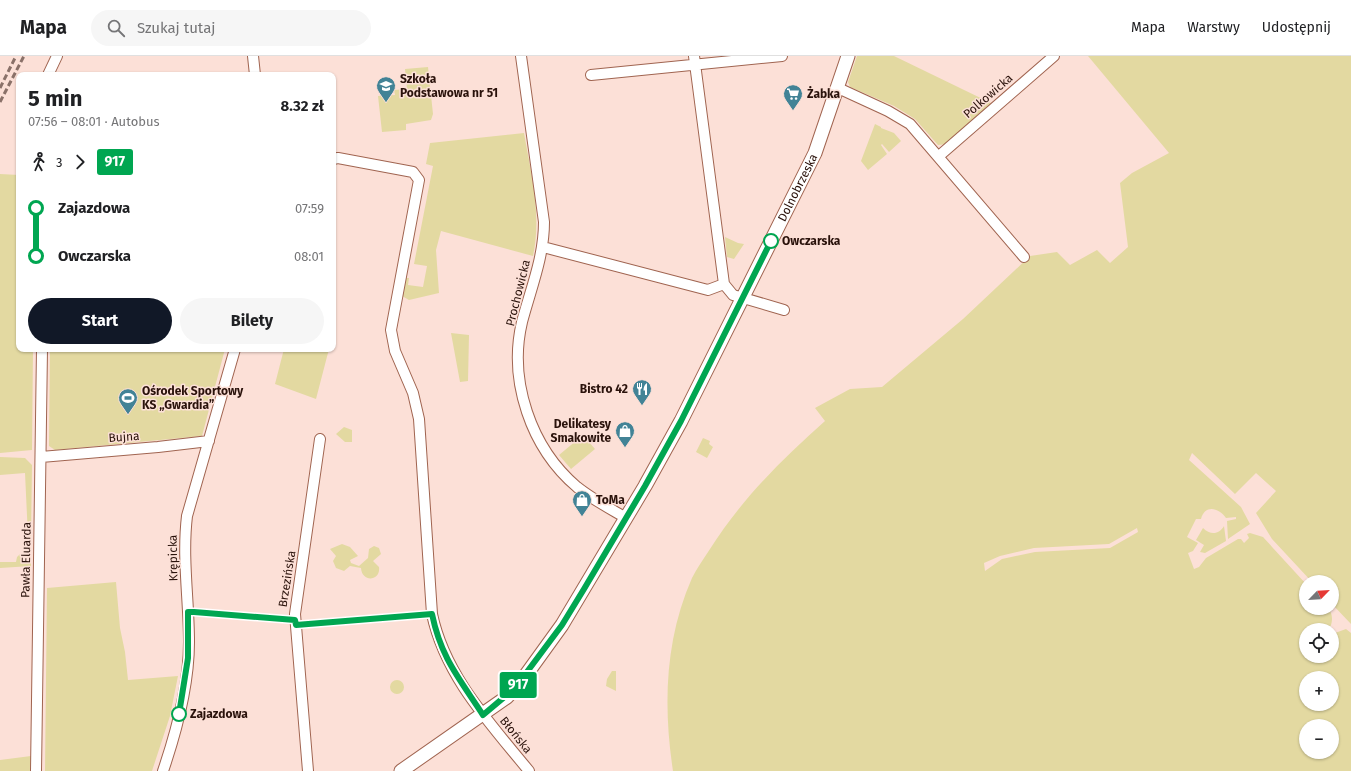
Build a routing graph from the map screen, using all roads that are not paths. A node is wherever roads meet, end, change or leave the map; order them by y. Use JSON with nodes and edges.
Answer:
{"nodes":[{"id":1,"x":57,"y":56,"type":"edge"},
{"id":2,"x":253,"y":56,"type":"edge"},
{"id":3,"x":521,"y":56,"type":"edge"},
{"id":4,"x":782,"y":56,"type":"edge"},
{"id":5,"x":848,"y":56,"type":"edge"},
{"id":6,"x":1054,"y":56,"type":"edge"},
{"id":7,"x":695,"y":60,"type":"edge"},
{"id":8,"x":49,"y":72,"type":"edge"},
{"id":9,"x":255,"y":72,"type":"edge"},
{"id":10,"x":591,"y":75,"type":"dead end"},
{"id":11,"x":838,"y":88,"type":"junction"},
{"id":12,"x":939,"y":156,"type":"junction"},
{"id":13,"x":336,"y":158,"type":"edge"},
{"id":14,"x":543,"y":247,"type":"junction"},
{"id":15,"x":1024,"y":257,"type":"dead end"},
{"id":16,"x":724,"y":284,"type":"junction"},
{"id":17,"x":742,"y":299,"type":"junction"},
{"id":18,"x":784,"y":310,"type":"dead end"},
{"id":19,"x":42,"y":352,"type":"edge"},
{"id":20,"x":234,"y":352,"type":"edge"},
{"id":21,"x":320,"y":439,"type":"dead end"},
{"id":22,"x":209,"y":441,"type":"junction"},
{"id":23,"x":41,"y":456,"type":"junction"},
{"id":24,"x":626,"y":518,"type":"junction"},
{"id":25,"x":483,"y":715,"type":"junction"},
{"id":26,"x":36,"y":771,"type":"edge"},
{"id":27,"x":163,"y":771,"type":"edge"},
{"id":28,"x":308,"y":771,"type":"edge"},
{"id":29,"x":401,"y":771,"type":"edge"},
{"id":30,"x":529,"y":771,"type":"edge"}],
"edges":[{"from":1,"to":8,"type":"street"},
{"from":2,"to":9,"type":"street"},
{"from":3,"to":14,"type":"street","name":"Prochowicka"},
{"from":4,"to":7,"type":"street"},
{"from":5,"to":11,"type":"street","name":"Dolnobrzeska"},
{"from":6,"to":12,"type":"street","name":"Polkowicka"},
{"from":7,"to":10,"type":"street"},
{"from":7,"to":16,"type":"street"},
{"from":11,"to":12,"type":"street"},
{"from":11,"to":17,"type":"street","name":"Dolnobrzeska"},
{"from":12,"to":15,"type":"street"},
{"from":13,"to":25,"type":"street","name":"Błońska"},
{"from":14,"to":16,"type":"street"},
{"from":14,"to":24,"type":"street","name":"Prochowicka"},
{"from":16,"to":17,"type":"street"},
{"from":17,"to":18,"type":"street"},
{"from":17,"to":24,"type":"street","name":"Dolnobrzeska"},
{"from":19,"to":23,"type":"street","name":"Pawła Eluarda"},
{"from":20,"to":22,"type":"street","name":"Krępicka"},
{"from":21,"to":28,"type":"street","name":"Brzezińska"},
{"from":22,"to":23,"type":"street","name":"Bujna"},
{"from":22,"to":27,"type":"street","name":"Krępicka"},
{"from":23,"to":26,"type":"street","name":"Pawła Eluarda"},
{"from":24,"to":25,"type":"street","name":"Dolnobrzeska"},
{"from":25,"to":29,"type":"street","name":"Dolnobrzeska"},
{"from":25,"to":30,"type":"street","name":"Błońska"}]}
